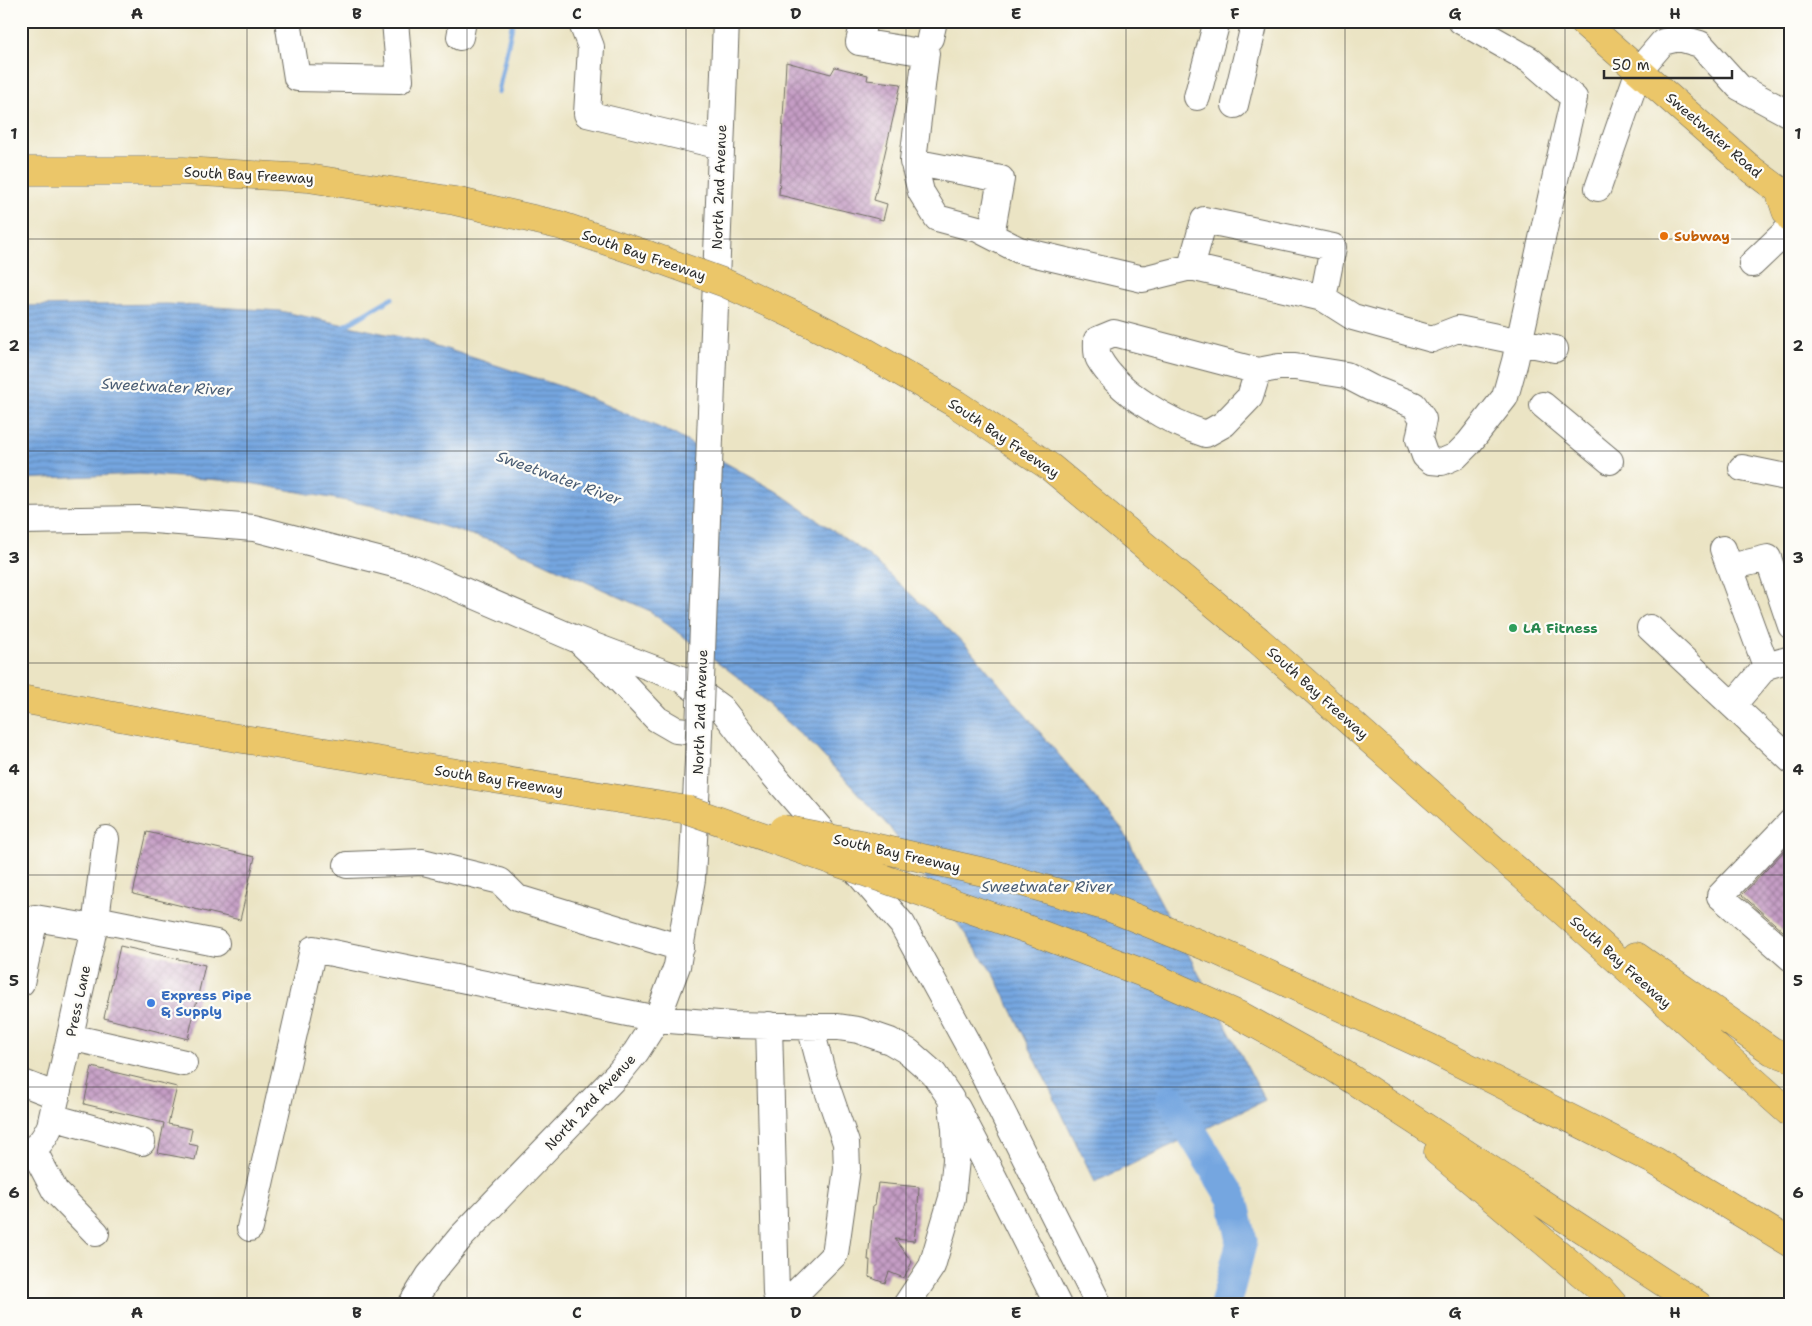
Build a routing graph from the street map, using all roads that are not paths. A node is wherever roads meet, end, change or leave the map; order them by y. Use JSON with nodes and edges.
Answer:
{"nodes":[{"id":1,"x":288,"y":21,"type":"edge"},
{"id":2,"x":394,"y":21,"type":"edge"},
{"id":3,"x":581,"y":21,"type":"edge"},
{"id":4,"x":726,"y":21,"type":"edge"},
{"id":5,"x":864,"y":21,"type":"edge"},
{"id":6,"x":1217,"y":21,"type":"edge"},
{"id":7,"x":1255,"y":21,"type":"edge"},
{"id":8,"x":1461,"y":21,"type":"edge"},
{"id":9,"x":1582,"y":21,"type":"edge"},
{"id":10,"x":1639,"y":70,"type":"junction"},
{"id":11,"x":1198,"y":97,"type":"dead end"},
{"id":12,"x":1235,"y":105,"type":"dead end"},
{"id":13,"x":1791,"y":115,"type":"edge"},
{"id":14,"x":720,"y":146,"type":"junction"},
{"id":15,"x":913,"y":162,"type":"junction"},
{"id":16,"x":21,"y":171,"type":"edge"},
{"id":17,"x":1598,"y":188,"type":"dead end"},
{"id":18,"x":1785,"y":192,"type":"edge"},
{"id":19,"x":1791,"y":218,"type":"edge"},
{"id":20,"x":1791,"y":227,"type":"edge"},
{"id":21,"x":991,"y":235,"type":"junction"},
{"id":22,"x":1752,"y":264,"type":"dead end"},
{"id":23,"x":1191,"y":267,"type":"junction"},
{"id":24,"x":1324,"y":298,"type":"junction"},
{"id":25,"x":1518,"y":341,"type":"junction"},
{"id":26,"x":1555,"y":349,"type":"dead end"},
{"id":27,"x":1258,"y":370,"type":"junction"},
{"id":28,"x":1543,"y":405,"type":"dead end"},
{"id":29,"x":1610,"y":461,"type":"dead end"},
{"id":30,"x":1742,"y":468,"type":"dead end"},
{"id":31,"x":1791,"y":478,"type":"edge"},
{"id":32,"x":21,"y":521,"type":"edge"},
{"id":33,"x":1791,"y":626,"type":"edge"},
{"id":34,"x":1650,"y":628,"type":"dead end"},
{"id":35,"x":578,"y":640,"type":"junction"},
{"id":36,"x":1778,"y":663,"type":"edge"},
{"id":37,"x":21,"y":699,"type":"edge"},
{"id":38,"x":1732,"y":705,"type":"junction"},
{"id":39,"x":699,"y":732,"type":"junction"},
{"id":40,"x":1791,"y":760,"type":"edge"},
{"id":41,"x":688,"y":810,"type":"junction"},
{"id":42,"x":1791,"y":822,"type":"edge"},
{"id":43,"x":106,"y":839,"type":"dead end"},
{"id":44,"x":347,"y":865,"type":"dead end"},
{"id":45,"x":1535,"y":886,"type":"junction"},
{"id":46,"x":28,"y":916,"type":"edge"},
{"id":47,"x":95,"y":923,"type":"junction"},
{"id":48,"x":216,"y":943,"type":"dead end"},
{"id":49,"x":681,"y":948,"type":"junction"},
{"id":50,"x":1791,"y":958,"type":"edge"},
{"id":51,"x":21,"y":983,"type":"edge"},
{"id":52,"x":657,"y":1019,"type":"junction"},
{"id":53,"x":769,"y":1025,"type":"junction"},
{"id":54,"x":810,"y":1026,"type":"junction"},
{"id":55,"x":70,"y":1037,"type":"junction"},
{"id":56,"x":1791,"y":1058,"type":"edge"},
{"id":57,"x":184,"y":1063,"type":"dead end"},
{"id":58,"x":21,"y":1082,"type":"edge"},
{"id":59,"x":1376,"y":1095,"type":"junction"},
{"id":60,"x":951,"y":1099,"type":"junction"},
{"id":61,"x":54,"y":1107,"type":"junction"},
{"id":62,"x":1791,"y":1114,"type":"edge"},
{"id":63,"x":142,"y":1142,"type":"dead end"},
{"id":64,"x":27,"y":1151,"type":"edge"},
{"id":65,"x":250,"y":1228,"type":"dead end"},
{"id":66,"x":96,"y":1233,"type":"dead end"},
{"id":67,"x":1791,"y":1242,"type":"edge"},
{"id":68,"x":411,"y":1305,"type":"edge"},
{"id":69,"x":906,"y":1305,"type":"edge"},
{"id":70,"x":1058,"y":1305,"type":"edge"},
{"id":71,"x":1098,"y":1305,"type":"edge"},
{"id":72,"x":1614,"y":1305,"type":"edge"},
{"id":73,"x":1698,"y":1305,"type":"edge"}],
"edges":[{"from":1,"to":2,"type":"street"},
{"from":3,"to":14,"type":"street"},
{"from":4,"to":14,"type":"street","name":"North 2nd Avenue"},
{"from":5,"to":15,"type":"street"},
{"from":6,"to":11,"type":"street"},
{"from":7,"to":12,"type":"street"},
{"from":8,"to":25,"type":"street"},
{"from":9,"to":10,"type":"main road","name":"Sweetwater Road"},
{"from":10,"to":13,"type":"street"},
{"from":10,"to":17,"type":"street"},
{"from":10,"to":18,"type":"main road","name":"Sweetwater Road"},
{"from":14,"to":39,"type":"street","name":"North 2nd Avenue","bridge":true},
{"from":15,"to":21,"type":"street"},
{"from":15,"to":21,"type":"street"},
{"from":16,"to":45,"type":"main road","name":"South Bay Freeway","bridge":true},
{"from":18,"to":19,"type":"main road","name":"Sweetwater Road"},
{"from":20,"to":22,"type":"street"},
{"from":21,"to":23,"type":"street"},
{"from":23,"to":24,"type":"street"},
{"from":23,"to":24,"type":"street"},
{"from":24,"to":25,"type":"street"},
{"from":25,"to":26,"type":"street"},
{"from":25,"to":27,"type":"street"},
{"from":27,"to":27,"type":"street"},
{"from":28,"to":29,"type":"street"},
{"from":30,"to":31,"type":"street"},
{"from":32,"to":35,"type":"street"},
{"from":33,"to":36,"type":"street"},
{"from":34,"to":38,"type":"street"},
{"from":35,"to":39,"type":"street"},
{"from":35,"to":71,"type":"street"},
{"from":36,"to":38,"type":"street"},
{"from":37,"to":41,"type":"main road","name":"South Bay Freeway"},
{"from":38,"to":40,"type":"street"},
{"from":39,"to":49,"type":"street","name":"North 2nd Avenue","bridge":true},
{"from":41,"to":59,"type":"main road","bridge":true},
{"from":41,"to":67,"type":"main road","name":"South Bay Freeway","bridge":true},
{"from":42,"to":50,"type":"street"},
{"from":43,"to":47,"type":"street","name":"Press Lane"},
{"from":44,"to":49,"type":"street"},
{"from":45,"to":56,"type":"main road"},
{"from":45,"to":62,"type":"main road","name":"South Bay Freeway"},
{"from":46,"to":47,"type":"street"},
{"from":46,"to":51,"type":"street"},
{"from":47,"to":48,"type":"street"},
{"from":47,"to":55,"type":"street","name":"Press Lane"},
{"from":49,"to":52,"type":"street","name":"North 2nd Avenue"},
{"from":52,"to":53,"type":"street"},
{"from":52,"to":65,"type":"street"},
{"from":52,"to":68,"type":"street","name":"North 2nd Avenue"},
{"from":53,"to":54,"type":"street"},
{"from":53,"to":54,"type":"street"},
{"from":54,"to":60,"type":"street"},
{"from":55,"to":57,"type":"street"},
{"from":55,"to":61,"type":"street","name":"Press Lane"},
{"from":58,"to":61,"type":"street"},
{"from":59,"to":72,"type":"main road"},
{"from":59,"to":73,"type":"main road"},
{"from":60,"to":69,"type":"street"},
{"from":60,"to":70,"type":"street"},
{"from":61,"to":63,"type":"street"},
{"from":61,"to":64,"type":"street","name":"Press Lane"},
{"from":64,"to":66,"type":"street"}]}
